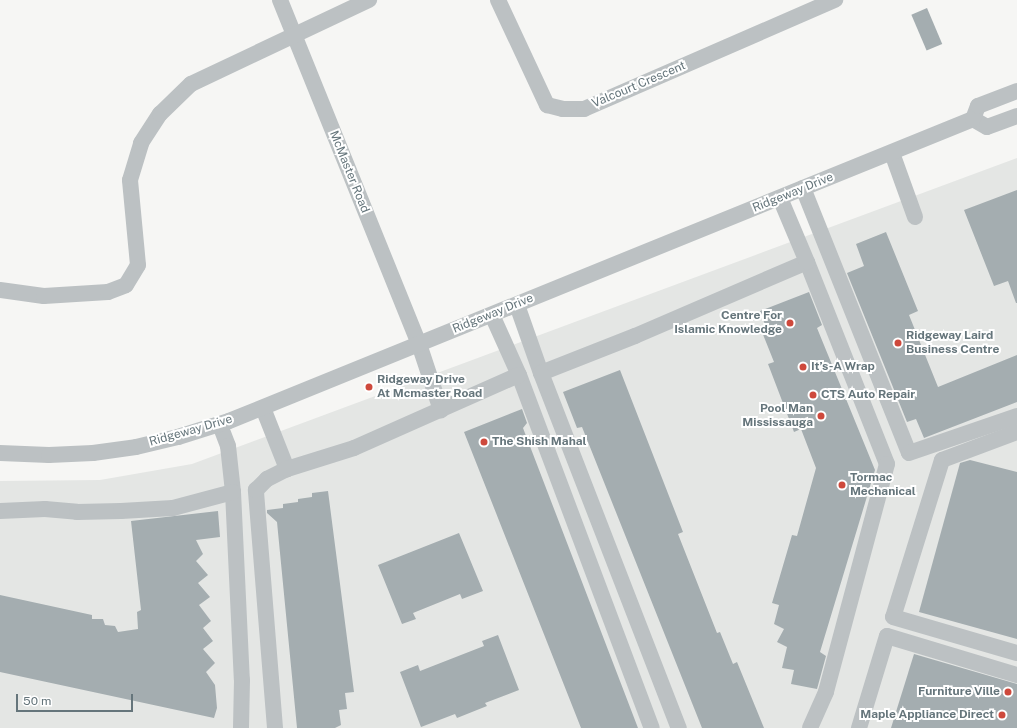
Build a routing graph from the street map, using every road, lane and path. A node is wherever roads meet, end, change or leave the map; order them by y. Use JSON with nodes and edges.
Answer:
{"nodes":[{"id":1,"x":280,"y":0,"type":"edge"},
{"id":2,"x":369,"y":0,"type":"edge"},
{"id":3,"x":498,"y":0,"type":"edge"},
{"id":4,"x":835,"y":0,"type":"edge"},
{"id":5,"x":293,"y":34,"type":"junction"},
{"id":6,"x":1017,"y":91,"type":"edge"},
{"id":7,"x":1017,"y":116,"type":"edge"},
{"id":8,"x":973,"y":120,"type":"junction"},
{"id":9,"x":892,"y":152,"type":"junction"},
{"id":10,"x":804,"y":188,"type":"junction"},
{"id":11,"x":780,"y":198,"type":"junction"},
{"id":12,"x":915,"y":217,"type":"dead end"},
{"id":13,"x":806,"y":262,"type":"junction"},
{"id":14,"x":0,"y":290,"type":"edge"},
{"id":15,"x":517,"y":305,"type":"junction"},
{"id":16,"x":492,"y":315,"type":"junction"},
{"id":17,"x":419,"y":344,"type":"junction"},
{"id":18,"x":541,"y":373,"type":"junction"},
{"id":19,"x":519,"y":375,"type":"junction"},
{"id":20,"x":263,"y":408,"type":"junction"},
{"id":21,"x":441,"y":410,"type":"junction"},
{"id":22,"x":1017,"y":416,"type":"edge"},
{"id":23,"x":220,"y":425,"type":"junction"},
{"id":24,"x":1017,"y":432,"type":"edge"},
{"id":25,"x":0,"y":453,"type":"edge"},
{"id":26,"x":287,"y":469,"type":"junction"},
{"id":27,"x":233,"y":492,"type":"junction"},
{"id":28,"x":0,"y":511,"type":"edge"},
{"id":29,"x":1017,"y":654,"type":"edge"},
{"id":30,"x":1017,"y":675,"type":"edge"},
{"id":31,"x":241,"y":728,"type":"edge"},
{"id":32,"x":275,"y":728,"type":"edge"},
{"id":33,"x":652,"y":728,"type":"edge"},
{"id":34,"x":679,"y":728,"type":"edge"},
{"id":35,"x":810,"y":728,"type":"edge"},
{"id":36,"x":859,"y":728,"type":"edge"}],
"edges":[{"from":1,"to":5,"type":"street","name":"McMaster Road"},
{"from":2,"to":5,"type":"street"},
{"from":3,"to":4,"type":"street","name":"Valcourt Crescent"},
{"from":5,"to":14,"type":"street"},
{"from":5,"to":17,"type":"street","name":"McMaster Road"},
{"from":6,"to":8,"type":"street"},
{"from":7,"to":8,"type":"street"},
{"from":8,"to":9,"type":"street","name":"Ridgeway Drive"},
{"from":9,"to":10,"type":"street","name":"Ridgeway Drive"},
{"from":9,"to":12,"type":"street"},
{"from":10,"to":11,"type":"street","name":"Ridgeway Drive"},
{"from":10,"to":22,"type":"street"},
{"from":11,"to":13,"type":"street"},
{"from":11,"to":15,"type":"street","name":"Ridgeway Drive"},
{"from":13,"to":18,"type":"street"},
{"from":13,"to":35,"type":"street"},
{"from":15,"to":16,"type":"street","name":"Ridgeway Drive"},
{"from":15,"to":18,"type":"street"},
{"from":16,"to":17,"type":"street","name":"Ridgeway Drive"},
{"from":16,"to":19,"type":"street"},
{"from":17,"to":20,"type":"street","name":"Ridgeway Drive"},
{"from":17,"to":21,"type":"street","name":"McMaster Road"},
{"from":18,"to":34,"type":"street"},
{"from":19,"to":21,"type":"street"},
{"from":19,"to":33,"type":"street"},
{"from":20,"to":23,"type":"street","name":"Ridgeway Drive"},
{"from":20,"to":26,"type":"street"},
{"from":21,"to":26,"type":"street"},
{"from":23,"to":25,"type":"street","name":"Ridgeway Drive"},
{"from":23,"to":27,"type":"street"},
{"from":24,"to":29,"type":"street"},
{"from":26,"to":32,"type":"street"},
{"from":27,"to":28,"type":"street"},
{"from":27,"to":31,"type":"street"},
{"from":30,"to":36,"type":"street"}]}
